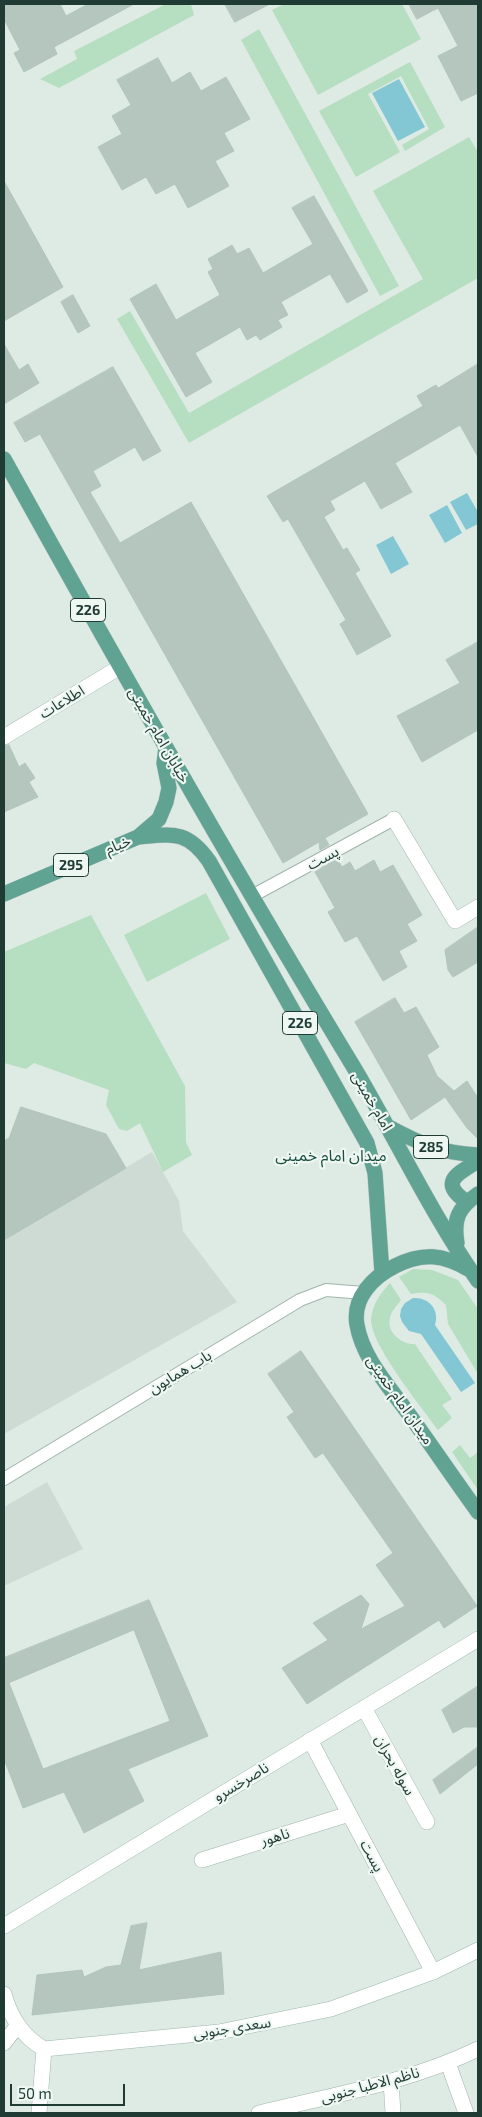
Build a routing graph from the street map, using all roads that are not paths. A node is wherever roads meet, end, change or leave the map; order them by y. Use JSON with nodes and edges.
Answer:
{"nodes":[{"id":1,"x":6,"y":466,"type":"edge"},
{"id":2,"x":120,"y":667,"type":"junction"},
{"id":3,"x":4,"y":737,"type":"edge"},
{"id":4,"x":166,"y":747,"type":"junction"},
{"id":5,"x":394,"y":819,"type":"joint"},
{"id":6,"x":138,"y":837,"type":"junction"},
{"id":7,"x":4,"y":894,"type":"edge"},
{"id":8,"x":252,"y":896,"type":"junction"},
{"id":9,"x":478,"y":907,"type":"edge"},
{"id":10,"x":318,"y":1009,"type":"joint"},
{"id":11,"x":388,"y":1126,"type":"junction"},
{"id":12,"x":478,"y":1155,"type":"edge"},
{"id":13,"x":478,"y":1161,"type":"edge"},
{"id":14,"x":472,"y":1198,"type":"edge"},
{"id":15,"x":458,"y":1250,"type":"junction"},
{"id":16,"x":382,"y":1273,"type":"junction"},
{"id":17,"x":475,"y":1276,"type":"edge"},
{"id":18,"x":364,"y":1294,"type":"junction"},
{"id":19,"x":4,"y":1478,"type":"edge"},
{"id":20,"x":478,"y":1512,"type":"edge"},
{"id":21,"x":478,"y":1639,"type":"edge"},
{"id":22,"x":364,"y":1708,"type":"junction"},
{"id":23,"x":310,"y":1740,"type":"junction"},
{"id":24,"x":349,"y":1814,"type":"junction"},
{"id":25,"x":427,"y":1822,"type":"dead end"},
{"id":26,"x":202,"y":1860,"type":"dead end"},
{"id":27,"x":4,"y":1925,"type":"edge"},
{"id":28,"x":478,"y":1950,"type":"edge"},
{"id":29,"x":433,"y":1972,"type":"junction"},
{"id":30,"x":4,"y":1994,"type":"edge"},
{"id":31,"x":18,"y":2025,"type":"junction"},
{"id":32,"x":4,"y":2043,"type":"edge"},
{"id":33,"x":44,"y":2048,"type":"junction"},
{"id":34,"x":478,"y":2049,"type":"edge"},
{"id":35,"x":448,"y":2063,"type":"junction"},
{"id":36,"x":391,"y":2081,"type":"junction"},
{"id":37,"x":39,"y":2113,"type":"edge"},
{"id":38,"x":260,"y":2113,"type":"edge"},
{"id":39,"x":393,"y":2113,"type":"edge"},
{"id":40,"x":466,"y":2113,"type":"edge"}],
"edges":[{"from":1,"to":2,"type":"main road","name":"خیابان امام خمینی","number":"226"},
{"from":2,"to":3,"type":"street","name":"اطلاعات"},
{"from":2,"to":4,"type":"main road","name":"خیابان امام خمینی","number":"226"},
{"from":4,"to":6,"type":"main road","name":"خیام","number":"295"},
{"from":4,"to":8,"type":"main road","name":"خیابان امام خمینی","number":"226"},
{"from":5,"to":8,"type":"street","name":"پست"},
{"from":5,"to":9,"type":"street"},
{"from":6,"to":7,"type":"main road","name":"خیام","number":"295"},
{"from":6,"to":16,"type":"main road","number":"226"},
{"from":8,"to":10,"type":"main road","name":"خیابان امام خمینی","number":"226"},
{"from":10,"to":11,"type":"main road","name":"امام خمینی","number":"226"},
{"from":11,"to":12,"type":"main road","number":"285"},
{"from":11,"to":15,"type":"main road","name":"امام خمینی","number":"226"},
{"from":13,"to":14,"type":"main road"},
{"from":14,"to":15,"type":"main road"},
{"from":15,"to":17,"type":"main road","name":"امام خمینی","number":"226"},
{"from":16,"to":17,"type":"main road","name":"میدان امام خمینی"},
{"from":16,"to":18,"type":"main road","name":"میدان امام خمینی"},
{"from":18,"to":19,"type":"street","name":"باب همایون"},
{"from":18,"to":20,"type":"main road","name":"میدان امام خمینی"},
{"from":21,"to":22,"type":"street","name":"ناصرخسرو"},
{"from":22,"to":23,"type":"street","name":"ناصرخسرو"},
{"from":22,"to":25,"type":"street","name":"سوله بحران"},
{"from":23,"to":24,"type":"street","name":"پست"},
{"from":23,"to":27,"type":"street","name":"ناصرخسرو"},
{"from":24,"to":26,"type":"street","name":"ناهور"},
{"from":24,"to":29,"type":"street","name":"پست"},
{"from":28,"to":29,"type":"street","name":"سعدی جنوبی"},
{"from":29,"to":33,"type":"street","name":"سعدی جنوبی"},
{"from":30,"to":31,"type":"street"},
{"from":31,"to":32,"type":"street"},
{"from":31,"to":33,"type":"street"},
{"from":33,"to":37,"type":"street"},
{"from":34,"to":35,"type":"street","name":"ناظم الاطبا جنوبی"},
{"from":35,"to":36,"type":"street","name":"ناظم الاطبا جنوبی"},
{"from":35,"to":40,"type":"street"},
{"from":36,"to":38,"type":"street","name":"ناظم الاطبا جنوبی"},
{"from":36,"to":39,"type":"street"}]}
